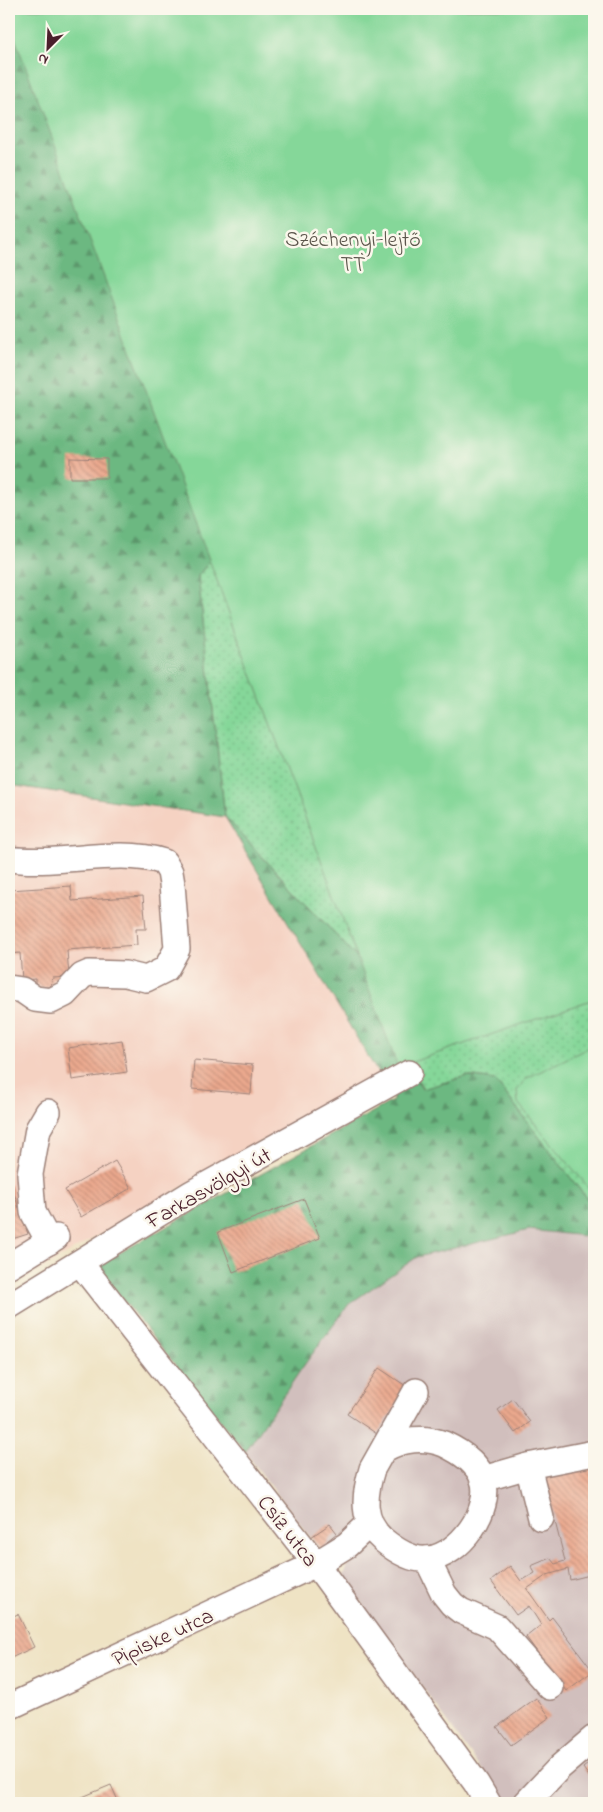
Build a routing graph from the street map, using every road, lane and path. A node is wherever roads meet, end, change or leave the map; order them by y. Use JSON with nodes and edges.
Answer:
{"nodes":[{"id":1,"x":9,"y":860,"type":"edge"},
{"id":2,"x":9,"y":988,"type":"edge"},
{"id":3,"x":410,"y":1073,"type":"dead end"},
{"id":4,"x":48,"y":1112,"type":"dead end"},
{"id":5,"x":45,"y":1244,"type":"junction"},
{"id":6,"x":80,"y":1263,"type":"junction"},
{"id":7,"x":9,"y":1266,"type":"edge"},
{"id":8,"x":49,"y":1282,"type":"junction"},
{"id":9,"x":9,"y":1306,"type":"edge"},
{"id":10,"x":416,"y":1391,"type":"dead end"},
{"id":11,"x":385,"y":1449,"type":"junction"},
{"id":12,"x":594,"y":1453,"type":"edge"},
{"id":13,"x":528,"y":1466,"type":"junction"},
{"id":14,"x":483,"y":1480,"type":"junction"},
{"id":15,"x":541,"y":1518,"type":"dead end"},
{"id":16,"x":369,"y":1524,"type":"junction"},
{"id":17,"x":427,"y":1559,"type":"junction"},
{"id":18,"x":316,"y":1564,"type":"junction"},
{"id":19,"x":550,"y":1687,"type":"dead end"},
{"id":20,"x":9,"y":1707,"type":"edge"},
{"id":21,"x":594,"y":1738,"type":"edge"},
{"id":22,"x":488,"y":1803,"type":"edge"},
{"id":23,"x":526,"y":1803,"type":"edge"}],
"edges":[{"from":1,"to":2,"type":"street"},
{"from":3,"to":6,"type":"street","name":"Farkasvölgyi út"},
{"from":4,"to":5,"type":"street"},
{"from":5,"to":7,"type":"street"},
{"from":5,"to":8,"type":"street"},
{"from":6,"to":8,"type":"street","name":"Farkasvölgyi út"},
{"from":6,"to":18,"type":"street","name":"Csíz utca"},
{"from":8,"to":9,"type":"street","name":"Farkasvölgyi út"},
{"from":10,"to":11,"type":"street"},
{"from":11,"to":14,"type":"street"},
{"from":11,"to":16,"type":"street"},
{"from":12,"to":13,"type":"street"},
{"from":13,"to":14,"type":"street"},
{"from":13,"to":15,"type":"street"},
{"from":14,"to":17,"type":"street"},
{"from":16,"to":17,"type":"street"},
{"from":16,"to":18,"type":"street","name":"Pipiske utca"},
{"from":17,"to":19,"type":"street"},
{"from":18,"to":20,"type":"street","name":"Pipiske utca"},
{"from":18,"to":22,"type":"street","name":"Csíz utca"},
{"from":21,"to":23,"type":"street"}]}
